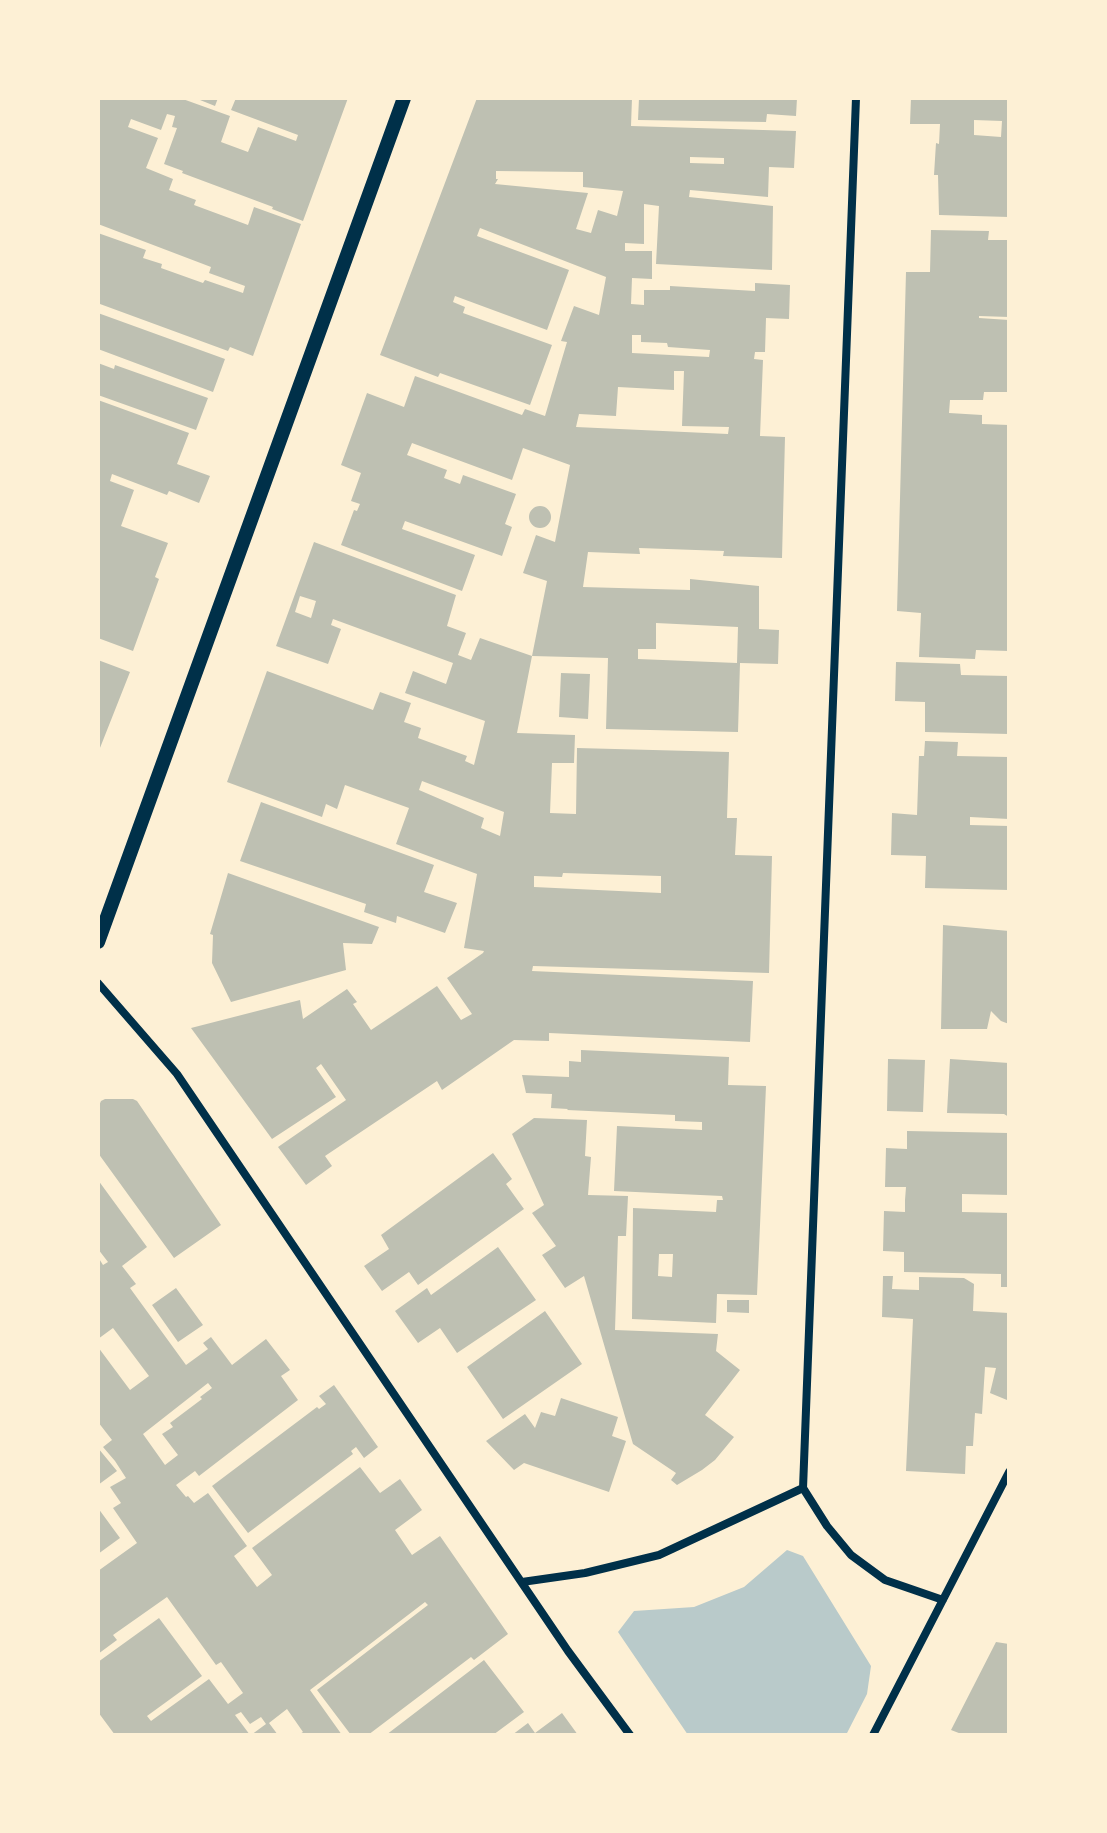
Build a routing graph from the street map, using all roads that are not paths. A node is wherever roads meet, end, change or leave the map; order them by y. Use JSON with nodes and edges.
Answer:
{"nodes":[{"id":1,"x":404,"y":98,"type":"edge"},
{"id":2,"x":856,"y":98,"type":"edge"},
{"id":3,"x":98,"y":942,"type":"edge"},
{"id":4,"x":98,"y":983,"type":"edge"},
{"id":5,"x":1009,"y":1472,"type":"edge"},
{"id":6,"x":803,"y":1488,"type":"junction"},
{"id":7,"x":522,"y":1582,"type":"junction"},
{"id":8,"x":943,"y":1600,"type":"junction"},
{"id":9,"x":630,"y":1735,"type":"edge"},
{"id":10,"x":873,"y":1735,"type":"edge"}],
"edges":[{"from":1,"to":3,"type":"street"},
{"from":2,"to":6,"type":"street"},
{"from":4,"to":7,"type":"street"},
{"from":5,"to":8,"type":"street"},
{"from":6,"to":7,"type":"street"},
{"from":6,"to":8,"type":"street"},
{"from":7,"to":9,"type":"street"},
{"from":8,"to":10,"type":"street"}]}
